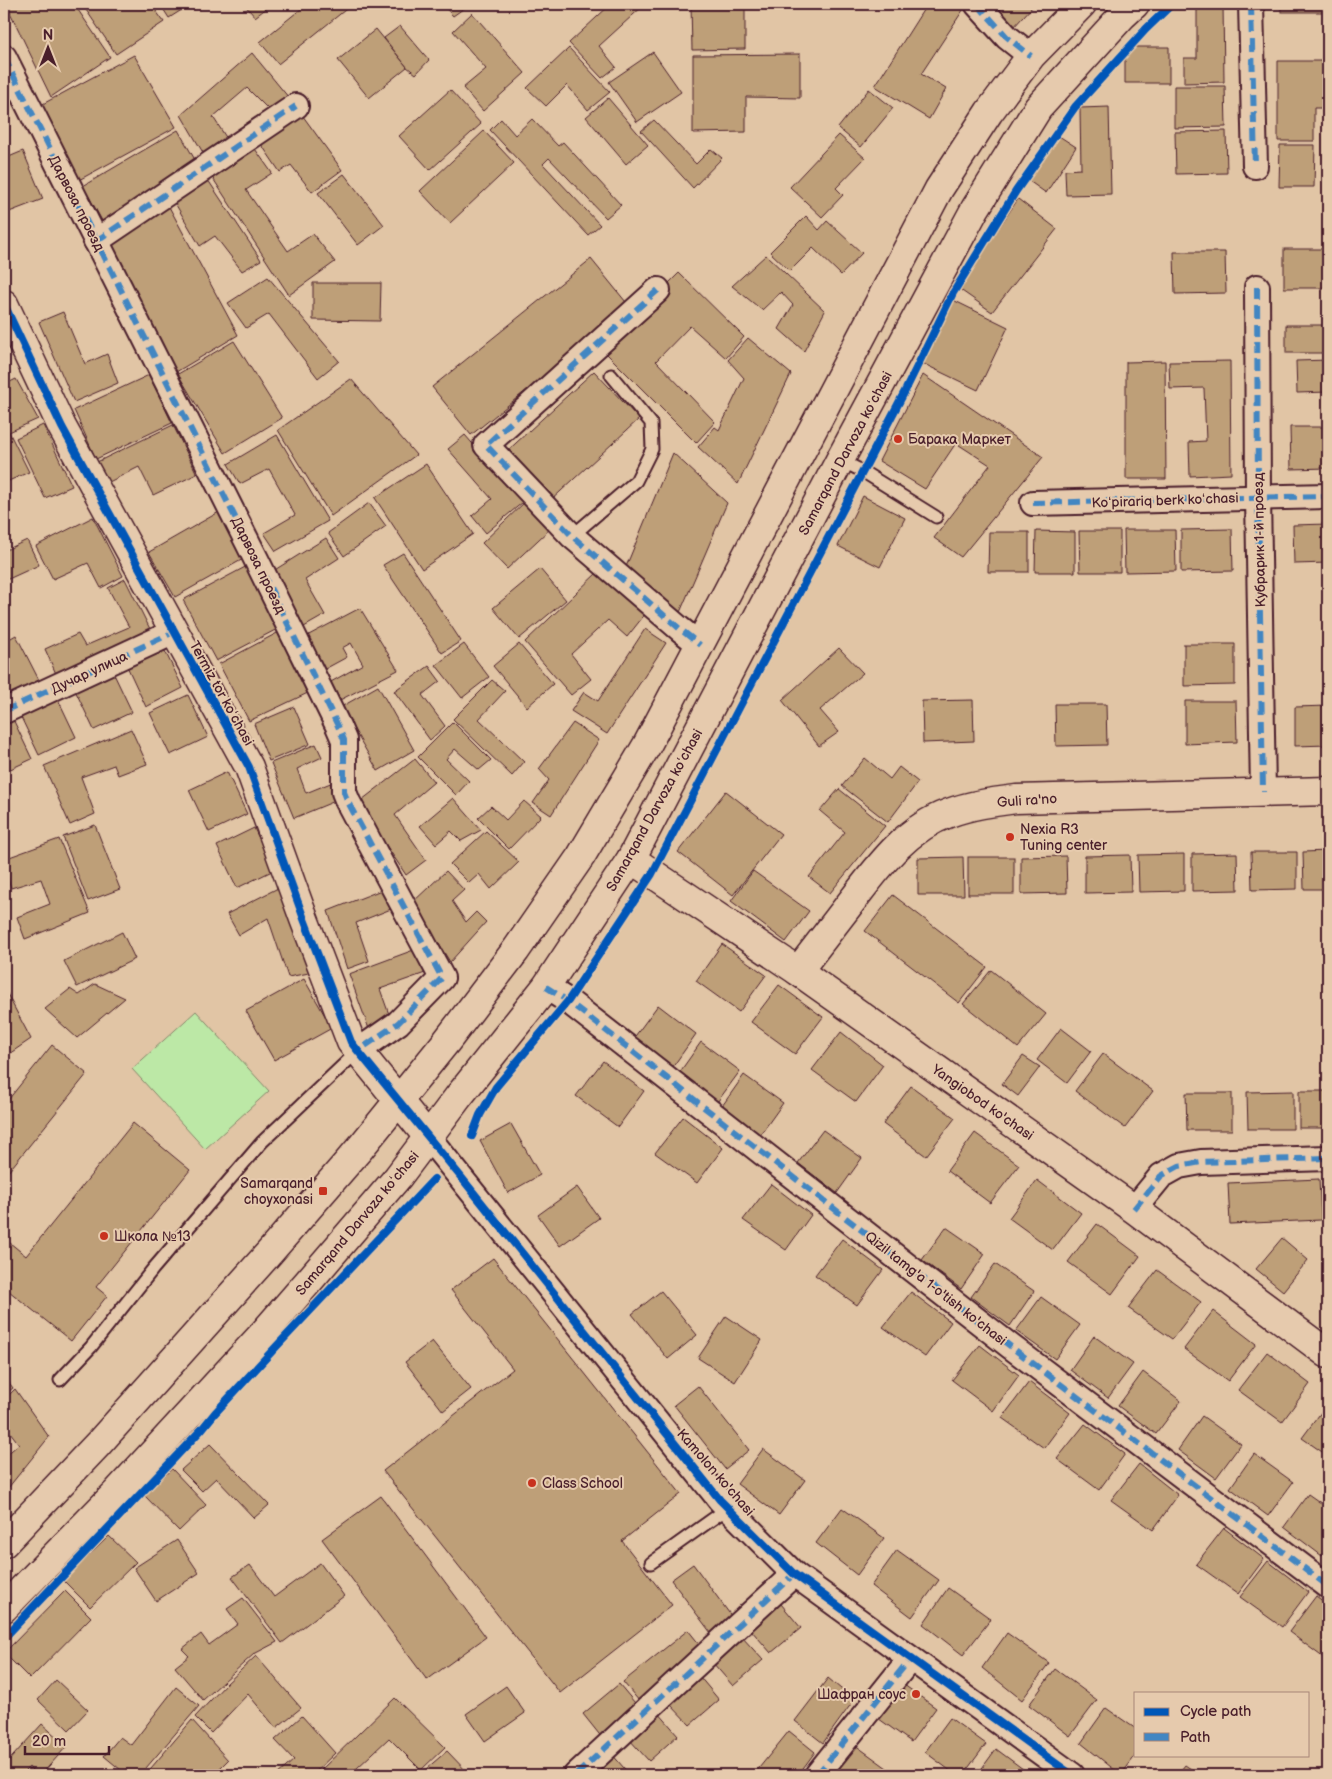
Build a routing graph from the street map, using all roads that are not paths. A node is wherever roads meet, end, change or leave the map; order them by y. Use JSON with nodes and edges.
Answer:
{"nodes":[{"id":1,"x":977,"y":4,"type":"edge"},
{"id":2,"x":1082,"y":4,"type":"edge"},
{"id":3,"x":1135,"y":4,"type":"edge"},
{"id":4,"x":1250,"y":4,"type":"edge"},
{"id":5,"x":1031,"y":56,"type":"junction"},
{"id":6,"x":4,"y":57,"type":"edge"},
{"id":7,"x":296,"y":106,"type":"dead end"},
{"id":8,"x":1255,"y":166,"type":"dead end"},
{"id":9,"x":96,"y":241,"type":"junction"},
{"id":10,"x":1257,"y":287,"type":"dead end"},
{"id":11,"x":658,"y":290,"type":"dead end"},
{"id":12,"x":4,"y":304,"type":"edge"},
{"id":13,"x":611,"y":375,"type":"dead end"},
{"id":14,"x":840,"y":460,"type":"junction"},
{"id":15,"x":1328,"y":496,"type":"edge"},
{"id":16,"x":1258,"y":497,"type":"junction"},
{"id":17,"x":1032,"y":503,"type":"dead end"},
{"id":18,"x":936,"y":517,"type":"dead end"},
{"id":19,"x":572,"y":536,"type":"junction"},
{"id":20,"x":174,"y":632,"type":"junction"},
{"id":21,"x":700,"y":646,"type":"junction"},
{"id":22,"x":4,"y":711,"type":"edge"},
{"id":23,"x":1328,"y":791,"type":"edge"},
{"id":24,"x":1264,"y":792,"type":"junction"},
{"id":25,"x":631,"y":859,"type":"junction"},
{"id":26,"x":798,"y":971,"type":"junction"},
{"id":27,"x":546,"y":987,"type":"junction"},
{"id":28,"x":358,"y":1051,"type":"junction"},
{"id":29,"x":398,"y":1101,"type":"junction"},
{"id":30,"x":428,"y":1137,"type":"junction"},
{"id":31,"x":1328,"y":1158,"type":"edge"},
{"id":32,"x":1134,"y":1209,"type":"junction"},
{"id":33,"x":1328,"y":1354,"type":"edge"},
{"id":34,"x":60,"y":1380,"type":"dead end"},
{"id":35,"x":728,"y":1508,"type":"junction"},
{"id":36,"x":4,"y":1542,"type":"edge"},
{"id":37,"x":651,"y":1563,"type":"dead end"},
{"id":38,"x":794,"y":1574,"type":"junction"},
{"id":39,"x":1328,"y":1586,"type":"edge"},
{"id":40,"x":4,"y":1608,"type":"edge"},
{"id":41,"x":910,"y":1659,"type":"junction"},
{"id":42,"x":576,"y":1775,"type":"edge"},
{"id":43,"x":817,"y":1775,"type":"edge"},
{"id":44,"x":1072,"y":1775,"type":"edge"}],
"edges":[{"from":1,"to":5,"type":"street"},
{"from":2,"to":5,"type":"main road"},
{"from":3,"to":14,"type":"main road","name":"Samarqand Darvoza koʻchasi"},
{"from":4,"to":8,"type":"street"},
{"from":5,"to":21,"type":"main road"},
{"from":6,"to":9,"type":"street","name":"Дарвоза проезд"},
{"from":7,"to":9,"type":"street"},
{"from":9,"to":28,"type":"street","name":"Дарвоза проезд"},
{"from":10,"to":16,"type":"street","name":"Кубрарик 1-й проезд"},
{"from":11,"to":19,"type":"street"},
{"from":12,"to":20,"type":"main road","name":"Termiz tor koʻchasi"},
{"from":13,"to":19,"type":"lane"},
{"from":14,"to":18,"type":"lane"},
{"from":14,"to":25,"type":"main road","name":"Samarqand Darvoza koʻchasi"},
{"from":15,"to":16,"type":"street","name":"Koʻpirariq berk koʻchasi"},
{"from":16,"to":17,"type":"street","name":"Koʻpirariq berk koʻchasi"},
{"from":16,"to":24,"type":"street","name":"Кубрарик 1-й проезд"},
{"from":19,"to":21,"type":"street"},
{"from":20,"to":22,"type":"street","name":"Дучар улица"},
{"from":20,"to":28,"type":"main road","name":"Termiz tor koʻchasi"},
{"from":21,"to":29,"type":"main road"},
{"from":23,"to":24,"type":"main road","name":"Guli ra'no"},
{"from":24,"to":26,"type":"main road","name":"Guli ra'no"},
{"from":25,"to":26,"type":"main road","name":"Yangiobod ko'chasi"},
{"from":25,"to":27,"type":"main road","name":"Samarqand Darvoza koʻchasi"},
{"from":26,"to":32,"type":"main road","name":"Yangiobod ko'chasi"},
{"from":27,"to":30,"type":"main road","name":"Samarqand Darvoza koʻchasi"},
{"from":27,"to":39,"type":"street","name":"Qizil tamg'a 1-o'tish ko'chasi"},
{"from":28,"to":29,"type":"main road","name":"Termiz tor koʻchasi"},
{"from":28,"to":34,"type":"lane"},
{"from":29,"to":30,"type":"main road","name":"Termiz tor koʻchasi"},
{"from":29,"to":36,"type":"main road"},
{"from":30,"to":35,"type":"street","name":"Kamolon ko'chasi"},
{"from":30,"to":40,"type":"main road","name":"Samarqand Darvoza koʻchasi"},
{"from":31,"to":32,"type":"street"},
{"from":32,"to":33,"type":"main road","name":"Yangiobod ko'chasi"},
{"from":35,"to":37,"type":"lane"},
{"from":35,"to":38,"type":"street","name":"Kamolon ko'chasi"},
{"from":38,"to":41,"type":"street","name":"Kamolon ko'chasi"},
{"from":38,"to":42,"type":"street"},
{"from":41,"to":43,"type":"street"},
{"from":41,"to":44,"type":"street","name":"Kamolon ko'chasi"}]}
